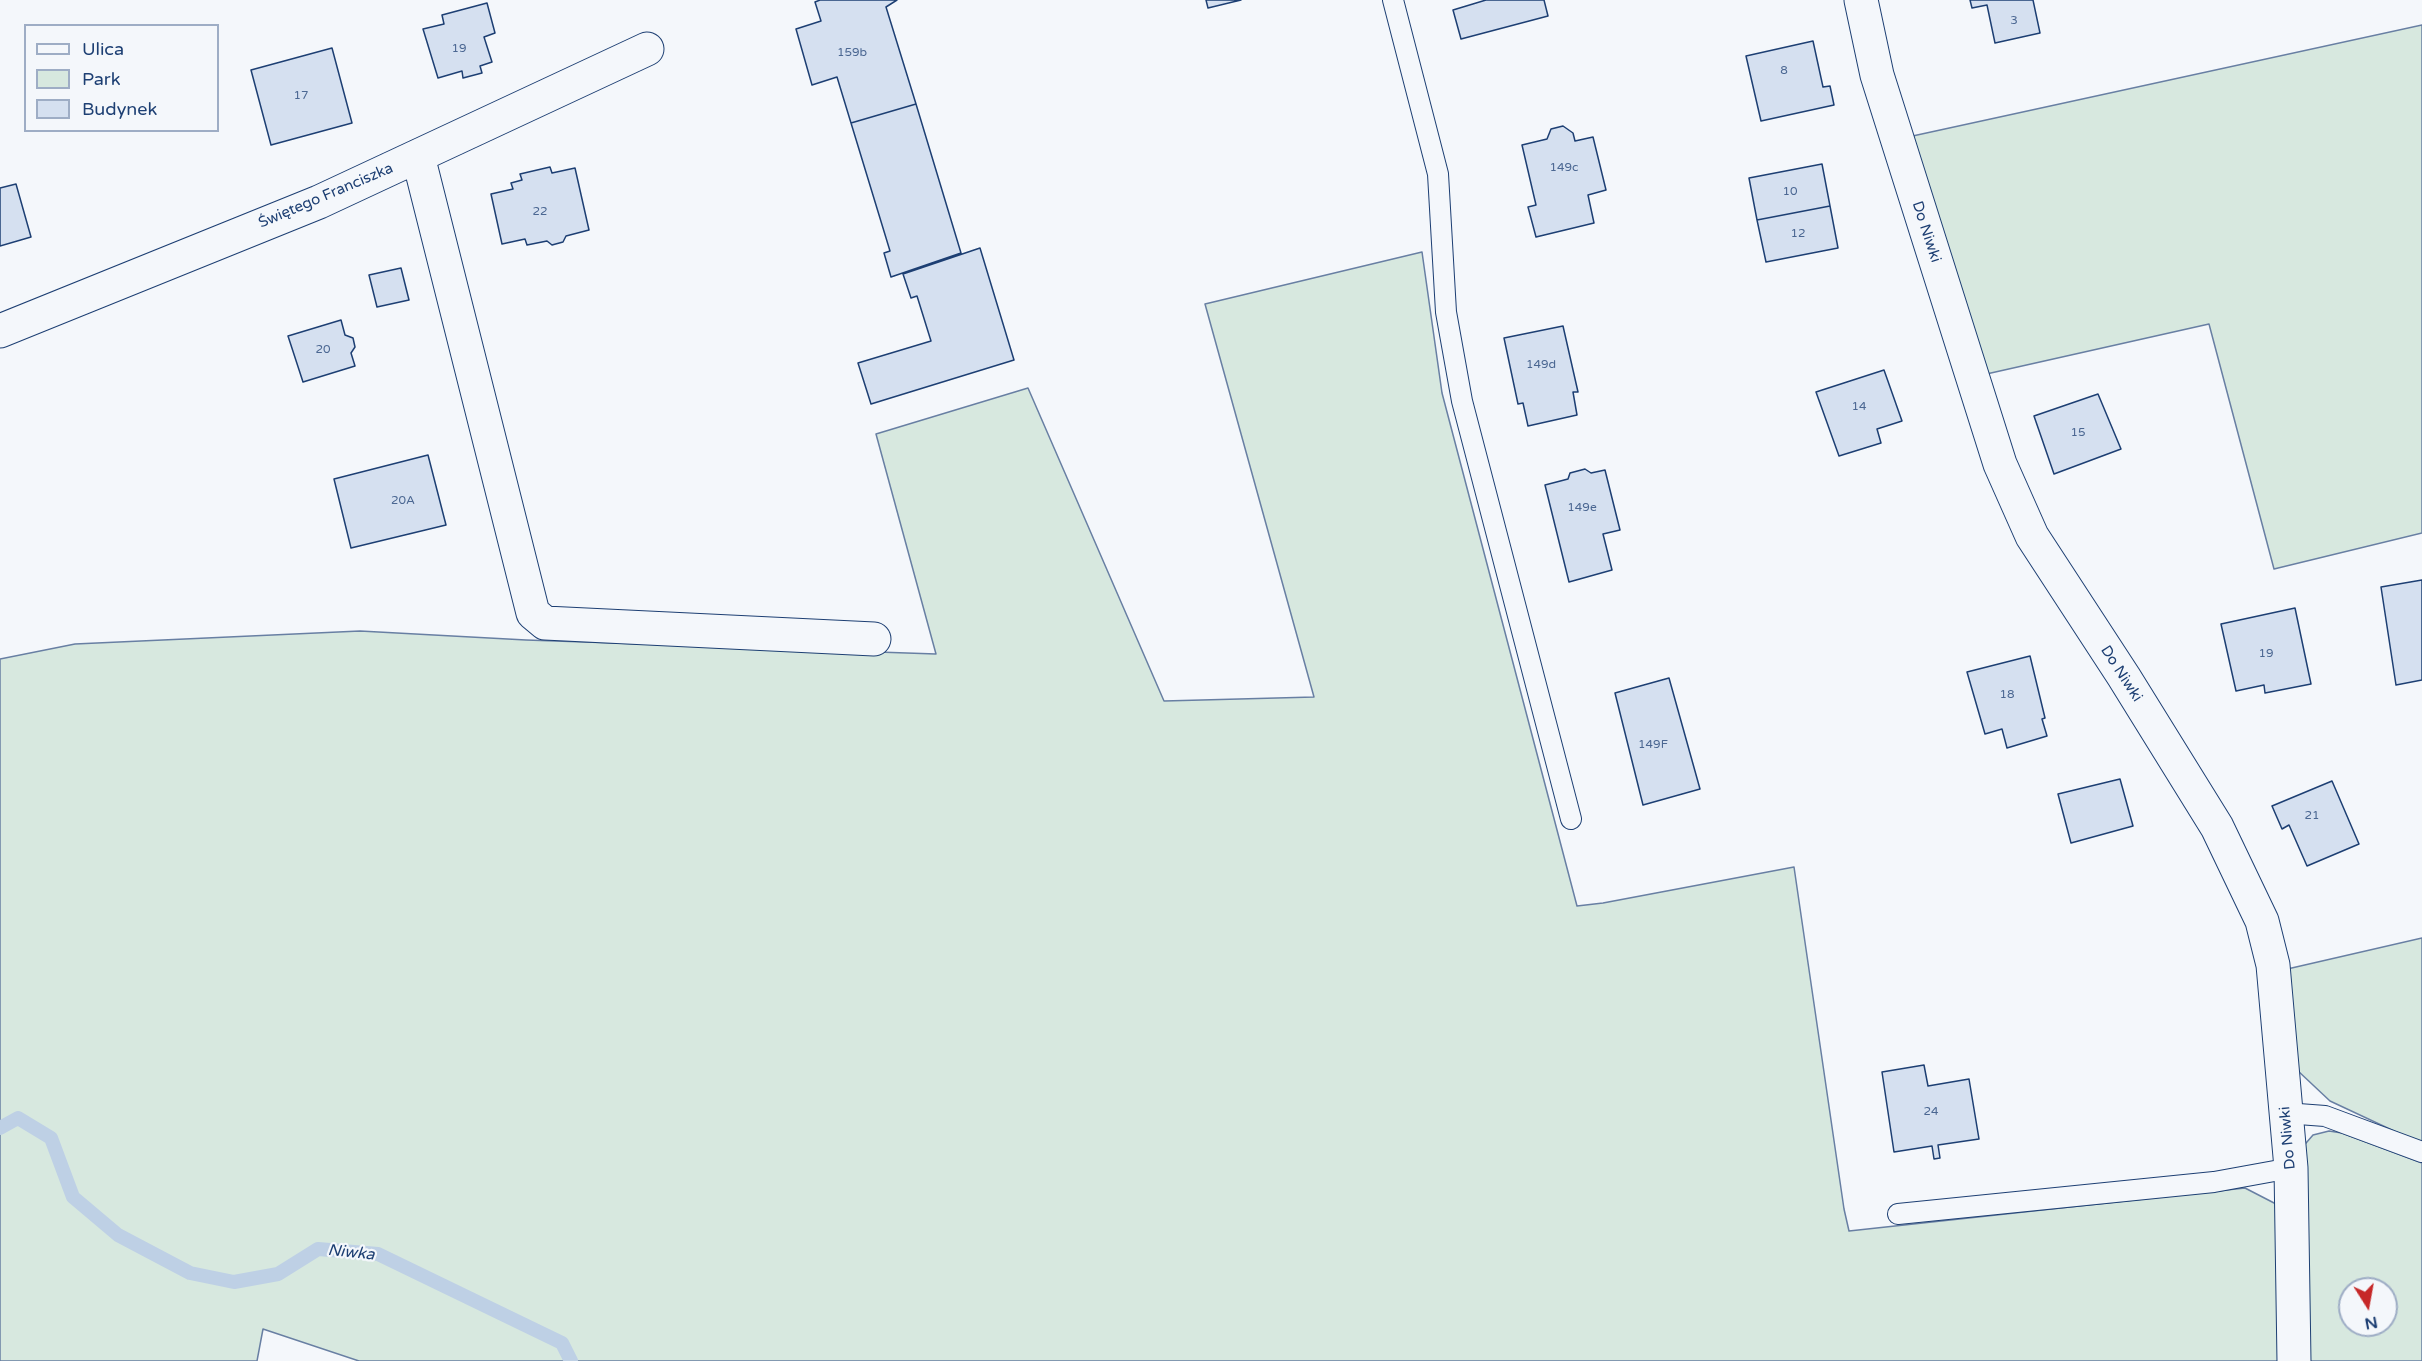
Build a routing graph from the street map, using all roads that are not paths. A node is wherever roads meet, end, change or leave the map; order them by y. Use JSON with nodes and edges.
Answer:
{"nodes":[{"id":1,"x":1393,"y":0,"type":"edge"},
{"id":2,"x":1861,"y":0,"type":"edge"},
{"id":3,"x":647,"y":49,"type":"dead end"},
{"id":4,"x":418,"y":156,"type":"junction"},
{"id":5,"x":0,"y":331,"type":"edge"},
{"id":6,"x":874,"y":639,"type":"dead end"},
{"id":7,"x":1571,"y":819,"type":"dead end"},
{"id":8,"x":2285,"y":1113,"type":"junction"},
{"id":9,"x":2422,"y":1152,"type":"edge"},
{"id":10,"x":2291,"y":1168,"type":"junction"},
{"id":11,"x":1898,"y":1214,"type":"dead end"},
{"id":12,"x":2294,"y":1361,"type":"edge"}],
"edges":[{"from":1,"to":7,"type":"lane"},
{"from":2,"to":8,"type":"street","name":"Do Niwki"},
{"from":3,"to":4,"type":"street","name":"Świętego Franciszka"},
{"from":4,"to":5,"type":"street","name":"Świętego Franciszka"},
{"from":4,"to":6,"type":"street"},
{"from":8,"to":9,"type":"lane"},
{"from":8,"to":10,"type":"street","name":"Do Niwki"},
{"from":10,"to":11,"type":"lane"},
{"from":10,"to":12,"type":"street","name":"Do Niwki"}]}
